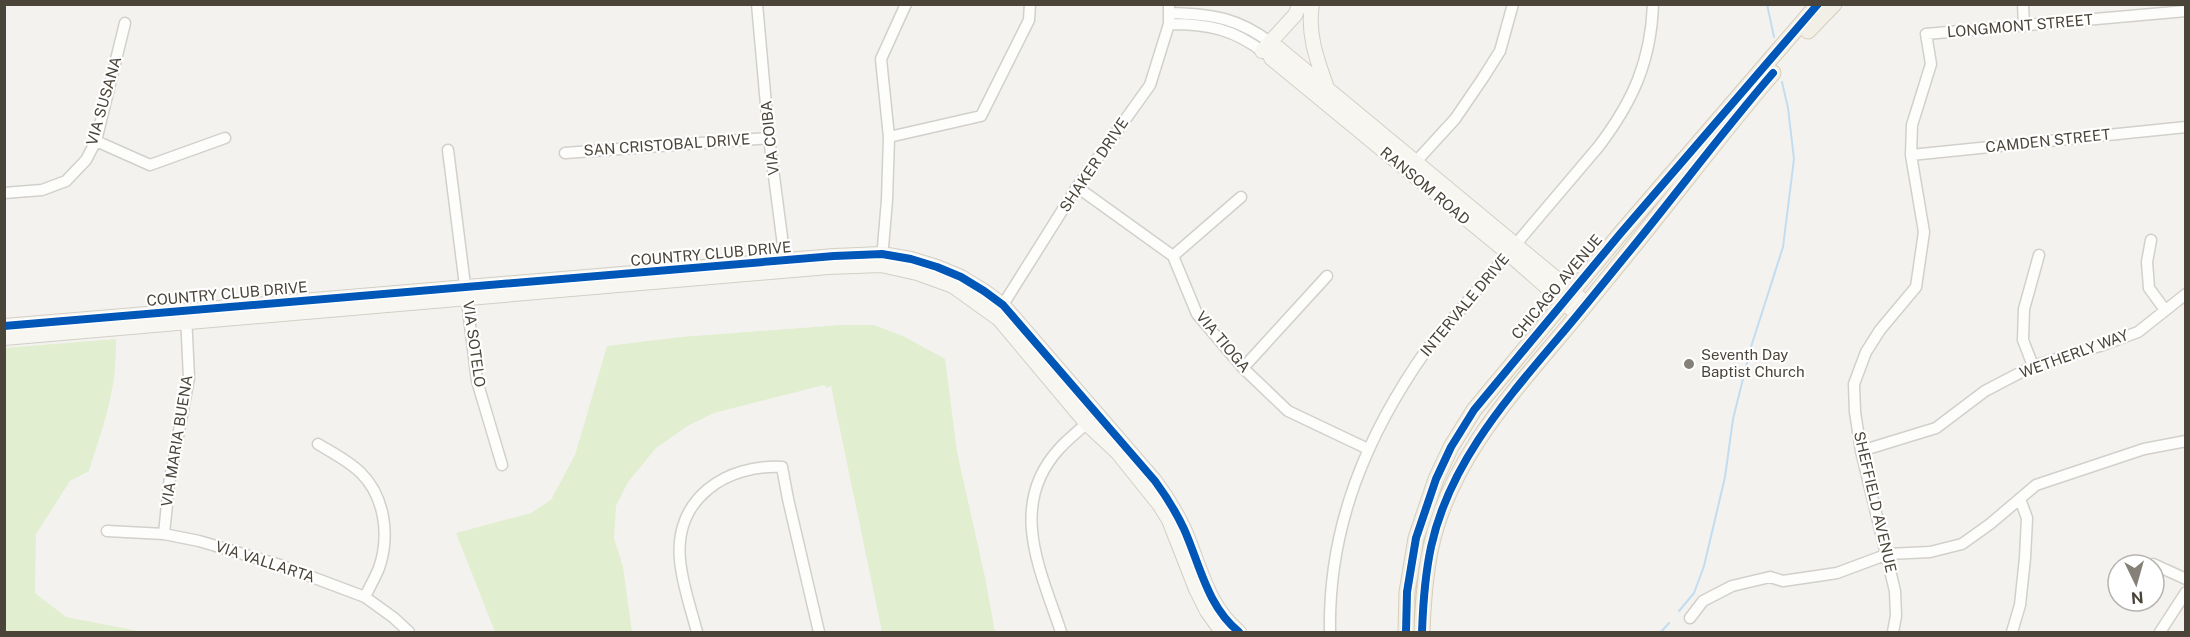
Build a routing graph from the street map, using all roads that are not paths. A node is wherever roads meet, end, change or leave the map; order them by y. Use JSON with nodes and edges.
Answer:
{"nodes":[{"id":1,"x":757,"y":4,"type":"edge"},
{"id":2,"x":906,"y":4,"type":"edge"},
{"id":3,"x":1030,"y":4,"type":"edge"},
{"id":4,"x":1300,"y":4,"type":"edge"},
{"id":5,"x":1312,"y":4,"type":"edge"},
{"id":6,"x":1513,"y":4,"type":"edge"},
{"id":7,"x":1653,"y":4,"type":"edge"},
{"id":8,"x":1818,"y":4,"type":"edge"},
{"id":9,"x":1834,"y":4,"type":"edge"},
{"id":10,"x":2023,"y":4,"type":"edge"},
{"id":11,"x":2148,"y":10,"type":"edge"},
{"id":12,"x":2186,"y":11,"type":"edge"},
{"id":13,"x":1169,"y":14,"type":"edge"},
{"id":14,"x":125,"y":23,"type":"dead end"},
{"id":15,"x":2024,"y":26,"type":"junction"},
{"id":16,"x":1926,"y":34,"type":"joint"},
{"id":17,"x":1313,"y":46,"type":"junction"},
{"id":18,"x":1275,"y":54,"type":"junction"},
{"id":19,"x":1328,"y":90,"type":"junction"},
{"id":20,"x":2186,"y":127,"type":"edge"},
{"id":21,"x":889,"y":137,"type":"junction"},
{"id":22,"x":225,"y":138,"type":"dead end"},
{"id":23,"x":769,"y":138,"type":"junction"},
{"id":24,"x":96,"y":141,"type":"junction"},
{"id":25,"x":448,"y":150,"type":"dead end"},
{"id":26,"x":565,"y":153,"type":"dead end"},
{"id":27,"x":1911,"y":155,"type":"junction"},
{"id":28,"x":1411,"y":167,"type":"junction"},
{"id":29,"x":1077,"y":187,"type":"junction"},
{"id":30,"x":4,"y":193,"type":"edge"},
{"id":31,"x":1241,"y":197,"type":"dead end"},
{"id":32,"x":2151,"y":240,"type":"dead end"},
{"id":33,"x":1512,"y":248,"type":"junction"},
{"id":34,"x":2039,"y":255,"type":"dead end"},
{"id":35,"x":1173,"y":256,"type":"junction"},
{"id":36,"x":881,"y":260,"type":"junction"},
{"id":37,"x":786,"y":266,"type":"junction"},
{"id":38,"x":1327,"y":276,"type":"dead end"},
{"id":39,"x":467,"y":294,"type":"junction"},
{"id":40,"x":2186,"y":294,"type":"edge"},
{"id":41,"x":1569,"y":297,"type":"junction"},
{"id":42,"x":1582,"y":309,"type":"junction"},
{"id":43,"x":999,"y":310,"type":"junction"},
{"id":44,"x":2165,"y":310,"type":"junction"},
{"id":45,"x":186,"y":317,"type":"junction"},
{"id":46,"x":4,"y":326,"type":"edge"},
{"id":47,"x":4,"y":338,"type":"edge"},
{"id":48,"x":2033,"y":366,"type":"junction"},
{"id":49,"x":1243,"y":368,"type":"junction"},
{"id":50,"x":1092,"y":419,"type":"junction"},
{"id":51,"x":2186,"y":441,"type":"edge"},
{"id":52,"x":318,"y":444,"type":"dead end"},
{"id":53,"x":1368,"y":449,"type":"junction"},
{"id":54,"x":1861,"y":451,"type":"junction"},
{"id":55,"x":502,"y":465,"type":"dead end"},
{"id":56,"x":2020,"y":499,"type":"junction"},
{"id":57,"x":107,"y":531,"type":"dead end"},
{"id":58,"x":164,"y":534,"type":"junction"},
{"id":59,"x":1888,"y":555,"type":"junction"},
{"id":60,"x":2166,"y":570,"type":"edge"},
{"id":61,"x":2186,"y":579,"type":"edge"},
{"id":62,"x":2186,"y":592,"type":"edge"},
{"id":63,"x":365,"y":597,"type":"junction"},
{"id":64,"x":1690,"y":618,"type":"dead end"},
{"id":65,"x":409,"y":633,"type":"edge"},
{"id":66,"x":697,"y":633,"type":"edge"},
{"id":67,"x":819,"y":633,"type":"edge"},
{"id":68,"x":1061,"y":633,"type":"edge"},
{"id":69,"x":1222,"y":633,"type":"edge"},
{"id":70,"x":1239,"y":633,"type":"edge"},
{"id":71,"x":1330,"y":633,"type":"edge"},
{"id":72,"x":1406,"y":633,"type":"edge"},
{"id":73,"x":1422,"y":633,"type":"edge"},
{"id":74,"x":1893,"y":633,"type":"edge"},
{"id":75,"x":2012,"y":633,"type":"edge"},
{"id":76,"x":2160,"y":633,"type":"edge"}],
"edges":[{"from":1,"to":23,"type":"street","name":"VIA COIBA"},
{"from":2,"to":21,"type":"street"},
{"from":3,"to":21,"type":"street"},
{"from":4,"to":18,"type":"street"},
{"from":5,"to":17,"type":"street"},
{"from":6,"to":28,"type":"street"},
{"from":7,"to":33,"type":"street","name":"INTERVALE DRIVE"},
{"from":8,"to":41,"type":"main road","name":"CHICAGO AVENUE"},
{"from":9,"to":42,"type":"main road"},
{"from":10,"to":15,"type":"street"},
{"from":11,"to":12,"type":"street","name":"LONGMONT STREET"},
{"from":11,"to":15,"type":"street","name":"LONGMONT STREET"},
{"from":13,"to":18,"type":"street"},
{"from":13,"to":29,"type":"street","name":"SHAKER DRIVE"},
{"from":14,"to":24,"type":"street","name":"VIA SUSANA"},
{"from":15,"to":16,"type":"street","name":"LONGMONT STREET"},
{"from":16,"to":27,"type":"street","name":"SHEFFIELD AVENUE"},
{"from":17,"to":18,"type":"street"},
{"from":17,"to":19,"type":"street"},
{"from":18,"to":19,"type":"street","name":"RANSOM ROAD"},
{"from":18,"to":28,"type":"street","name":"RANSOM ROAD"},
{"from":19,"to":28,"type":"street","name":"RANSOM ROAD"},
{"from":20,"to":27,"type":"street","name":"CAMDEN STREET"},
{"from":21,"to":36,"type":"street"},
{"from":22,"to":24,"type":"street"},
{"from":23,"to":26,"type":"street","name":"SAN CRISTOBAL DRIVE"},
{"from":23,"to":37,"type":"street","name":"VIA COIBA"},
{"from":24,"to":30,"type":"street","name":"VIA SUSANA"},
{"from":25,"to":39,"type":"street","name":"VIA SOTELO"},
{"from":27,"to":54,"type":"street","name":"SHEFFIELD AVENUE"},
{"from":28,"to":33,"type":"street","name":"RANSOM ROAD"},
{"from":29,"to":35,"type":"street"},
{"from":29,"to":43,"type":"street","name":"SHAKER DRIVE"},
{"from":31,"to":35,"type":"street"},
{"from":32,"to":44,"type":"street"},
{"from":33,"to":41,"type":"street","name":"RANSOM ROAD"},
{"from":33,"to":53,"type":"street","name":"INTERVALE DRIVE"},
{"from":34,"to":48,"type":"street"},
{"from":35,"to":49,"type":"street","name":"VIA TIOGA"},
{"from":36,"to":37,"type":"street","name":"COUNTRY CLUB DRIVE"},
{"from":36,"to":43,"type":"street","name":"COUNTRY CLUB DRIVE"},
{"from":37,"to":39,"type":"street","name":"COUNTRY CLUB DRIVE"},
{"from":38,"to":49,"type":"street"},
{"from":39,"to":45,"type":"street","name":"COUNTRY CLUB DRIVE"},
{"from":39,"to":55,"type":"street","name":"VIA SOTELO"},
{"from":40,"to":44,"type":"street","name":"WETHERLY WAY"},
{"from":41,"to":42,"type":"street","name":"RANSOM ROAD"},
{"from":41,"to":72,"type":"main road","name":"CHICAGO AVENUE"},
{"from":42,"to":73,"type":"main road"},
{"from":43,"to":50,"type":"street","name":"COUNTRY CLUB DRIVE"},
{"from":44,"to":48,"type":"street","name":"WETHERLY WAY"},
{"from":45,"to":46,"type":"street","name":"COUNTRY CLUB DRIVE"},
{"from":45,"to":47,"type":"street","name":"COUNTRY CLUB DRIVE"},
{"from":45,"to":58,"type":"street","name":"VIA MARIA BUENA"},
{"from":48,"to":54,"type":"street","name":"WETHERLY WAY"},
{"from":49,"to":53,"type":"street","name":"VIA TIOGA"},
{"from":50,"to":68,"type":"street"},
{"from":50,"to":69,"type":"street","name":"COUNTRY CLUB DRIVE"},
{"from":50,"to":70,"type":"street","name":"COUNTRY CLUB DRIVE"},
{"from":51,"to":56,"type":"street"},
{"from":52,"to":63,"type":"street"},
{"from":53,"to":71,"type":"street","name":"INTERVALE DRIVE"},
{"from":54,"to":59,"type":"street","name":"SHEFFIELD AVENUE"},
{"from":56,"to":59,"type":"street"},
{"from":56,"to":75,"type":"street"},
{"from":57,"to":58,"type":"street","name":"VIA VALLARTA"},
{"from":58,"to":63,"type":"street","name":"VIA VALLARTA"},
{"from":59,"to":64,"type":"street"},
{"from":59,"to":74,"type":"street","name":"SHEFFIELD AVENUE"},
{"from":60,"to":61,"type":"street"},
{"from":62,"to":76,"type":"street"},
{"from":63,"to":65,"type":"street","name":"VIA VALLARTA"},
{"from":66,"to":67,"type":"street"}]}
